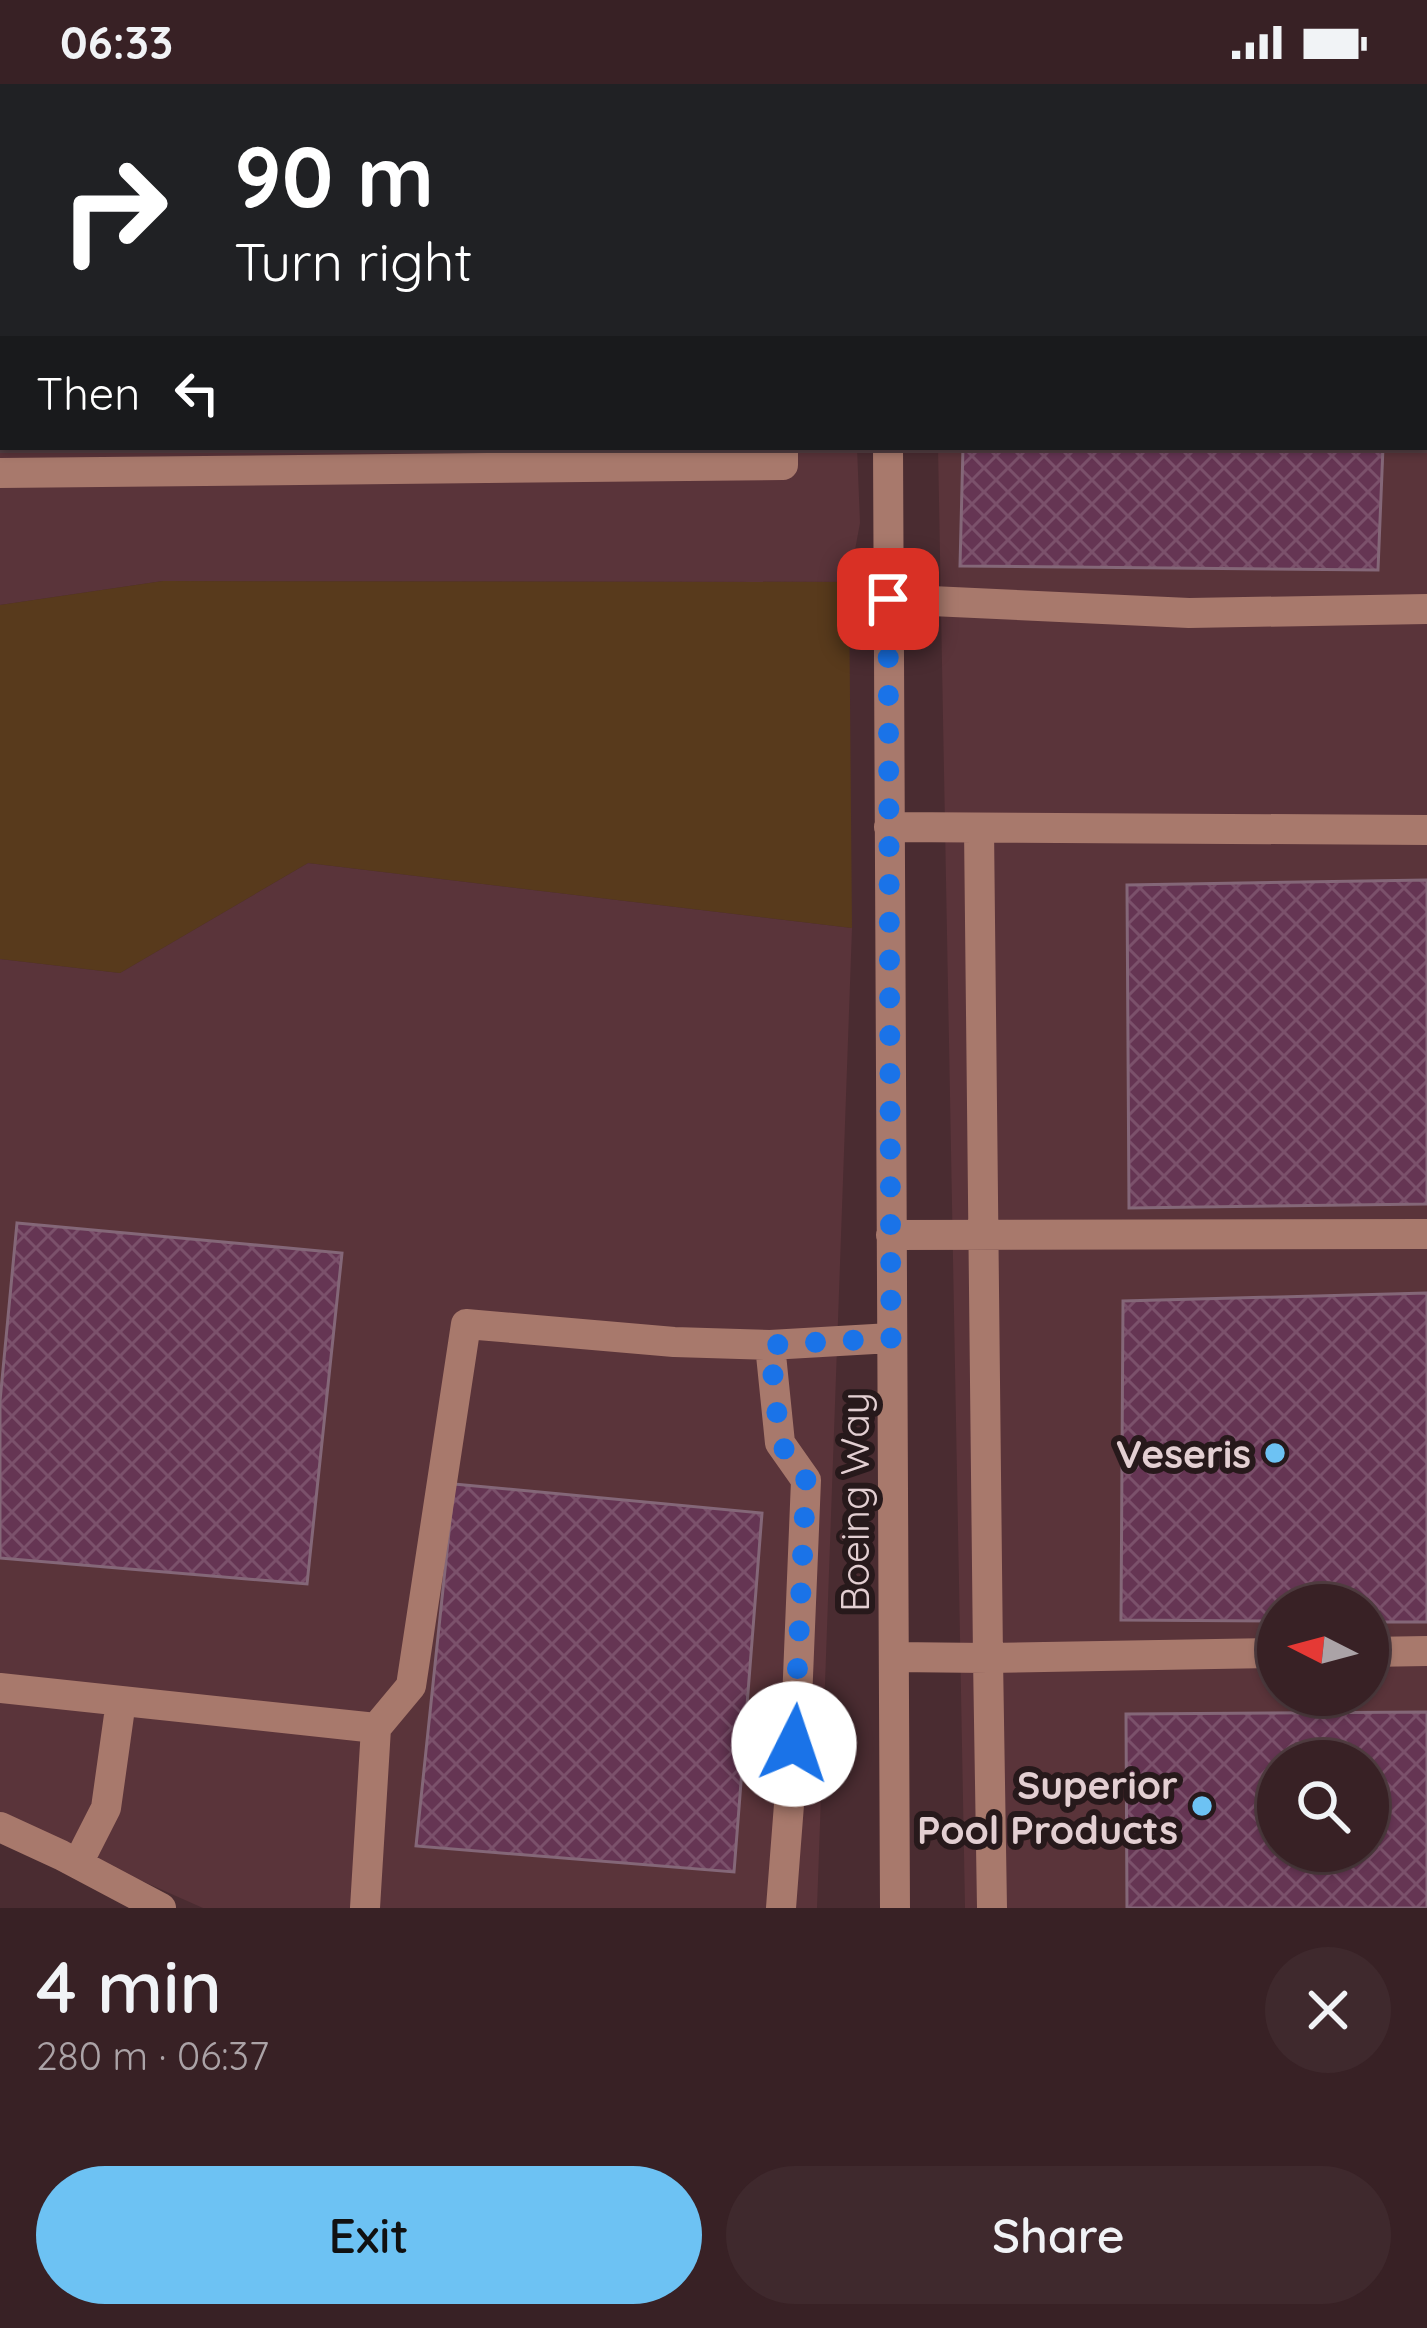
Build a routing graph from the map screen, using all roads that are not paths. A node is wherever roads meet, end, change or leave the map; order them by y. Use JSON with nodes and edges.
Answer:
{"nodes":[{"id":1,"x":783,"y":450,"type":"edge"},
{"id":2,"x":888,"y":450,"type":"edge"},
{"id":3,"x":0,"y":473,"type":"edge"},
{"id":4,"x":888,"y":599,"type":"junction"},
{"id":5,"x":1427,"y":609,"type":"edge"},
{"id":6,"x":889,"y":827,"type":"junction"},
{"id":7,"x":979,"y":828,"type":"junction"},
{"id":8,"x":1427,"y":830,"type":"edge"},
{"id":9,"x":1427,"y":1234,"type":"edge"},
{"id":10,"x":891,"y":1235,"type":"junction"},
{"id":11,"x":983,"y":1235,"type":"junction"},
{"id":12,"x":891,"y":1338,"type":"junction"},
{"id":13,"x":770,"y":1345,"type":"junction"},
{"id":14,"x":1427,"y":1651,"type":"edge"},
{"id":15,"x":1389,"y":1652,"type":"edge"},
{"id":16,"x":1257,"y":1653,"type":"edge"},
{"id":17,"x":894,"y":1657,"type":"junction"},
{"id":18,"x":988,"y":1658,"type":"junction"},
{"id":19,"x":0,"y":1688,"type":"edge"},
{"id":20,"x":121,"y":1701,"type":"junction"},
{"id":21,"x":376,"y":1728,"type":"junction"},
{"id":22,"x":0,"y":1827,"type":"edge"},
{"id":23,"x":78,"y":1863,"type":"junction"},
{"id":24,"x":161,"y":1908,"type":"edge"},
{"id":25,"x":365,"y":1908,"type":"edge"},
{"id":26,"x":781,"y":1908,"type":"edge"},
{"id":27,"x":895,"y":1908,"type":"edge"},
{"id":28,"x":992,"y":1908,"type":"edge"}],
"edges":[{"from":1,"to":3,"type":"street"},
{"from":2,"to":4,"type":"street","name":"Boeing Way"},
{"from":4,"to":5,"type":"street"},
{"from":4,"to":6,"type":"street","name":"Boeing Way"},
{"from":6,"to":7,"type":"street"},
{"from":6,"to":10,"type":"street","name":"Boeing Way"},
{"from":7,"to":8,"type":"street"},
{"from":7,"to":11,"type":"street"},
{"from":9,"to":11,"type":"street"},
{"from":10,"to":11,"type":"street"},
{"from":10,"to":12,"type":"street","name":"Boeing Way"},
{"from":11,"to":18,"type":"street"},
{"from":12,"to":13,"type":"street"},
{"from":12,"to":17,"type":"street","name":"Boeing Way"},
{"from":13,"to":21,"type":"street"},
{"from":13,"to":26,"type":"street"},
{"from":14,"to":15,"type":"street"},
{"from":16,"to":18,"type":"street"},
{"from":17,"to":18,"type":"street"},
{"from":17,"to":27,"type":"street","name":"Boeing Way"},
{"from":18,"to":28,"type":"street"},
{"from":19,"to":20,"type":"street"},
{"from":20,"to":21,"type":"street"},
{"from":20,"to":23,"type":"street"},
{"from":21,"to":25,"type":"street"},
{"from":22,"to":23,"type":"street"},
{"from":23,"to":24,"type":"street"}]}
